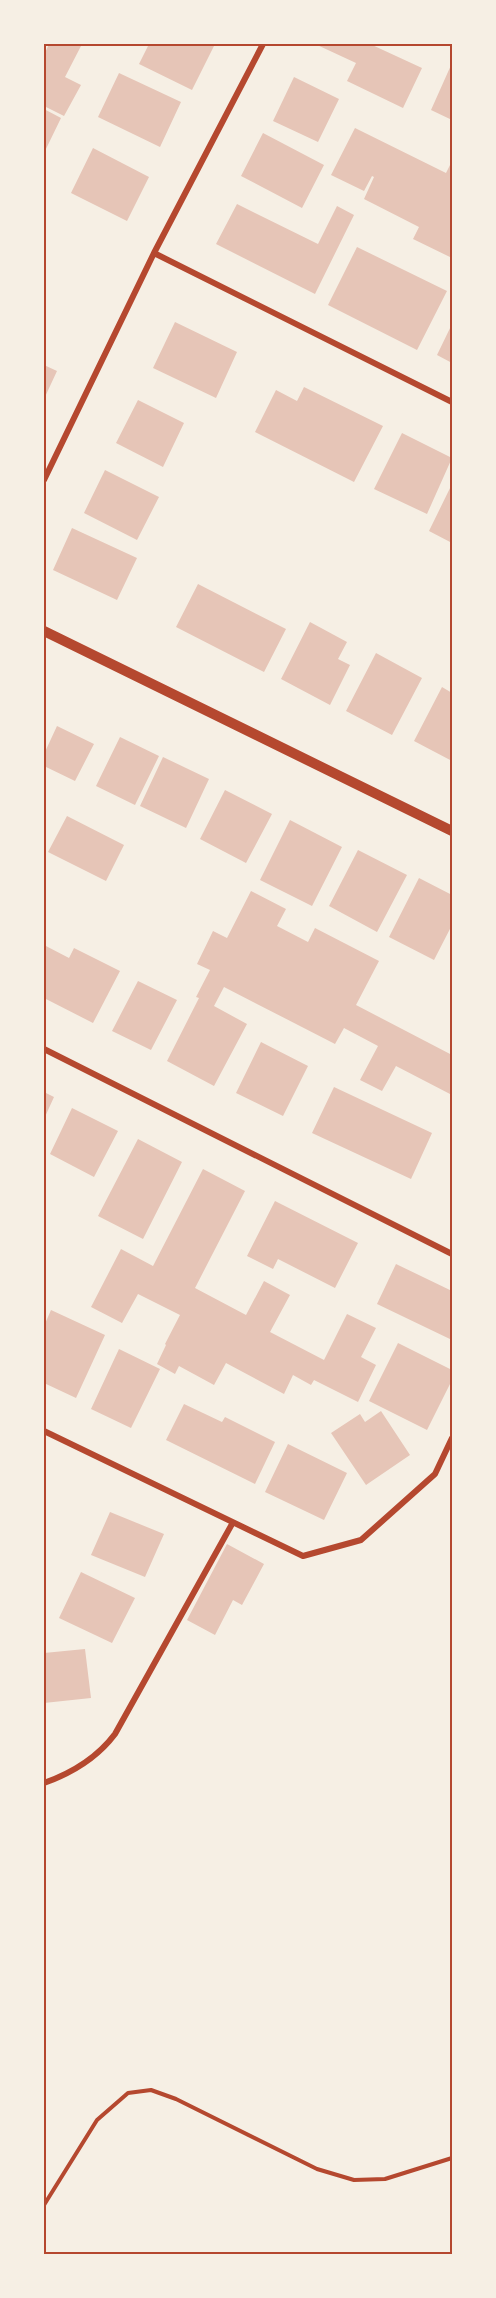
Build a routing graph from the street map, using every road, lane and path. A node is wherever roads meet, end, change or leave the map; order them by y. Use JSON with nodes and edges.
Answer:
{"nodes":[{"id":1,"x":263,"y":44,"type":"edge"},
{"id":2,"x":154,"y":253,"type":"junction"},
{"id":3,"x":453,"y":402,"type":"edge"},
{"id":4,"x":44,"y":480,"type":"edge"},
{"id":5,"x":44,"y":631,"type":"edge"},
{"id":6,"x":453,"y":831,"type":"edge"},
{"id":7,"x":44,"y":1049,"type":"edge"},
{"id":8,"x":453,"y":1254,"type":"edge"},
{"id":9,"x":44,"y":1431,"type":"edge"},
{"id":10,"x":453,"y":1438,"type":"edge"},
{"id":11,"x":232,"y":1524,"type":"junction"},
{"id":12,"x":44,"y":1783,"type":"edge"},
{"id":13,"x":453,"y":2158,"type":"edge"},
{"id":14,"x":44,"y":2205,"type":"edge"}],
"edges":[{"from":1,"to":2,"type":"street"},
{"from":2,"to":3,"type":"street"},
{"from":2,"to":4,"type":"street"},
{"from":5,"to":6,"type":"street"},
{"from":7,"to":8,"type":"street"},
{"from":9,"to":11,"type":"street"},
{"from":10,"to":11,"type":"street"},
{"from":11,"to":12,"type":"street"},
{"from":13,"to":14,"type":"path"}]}
